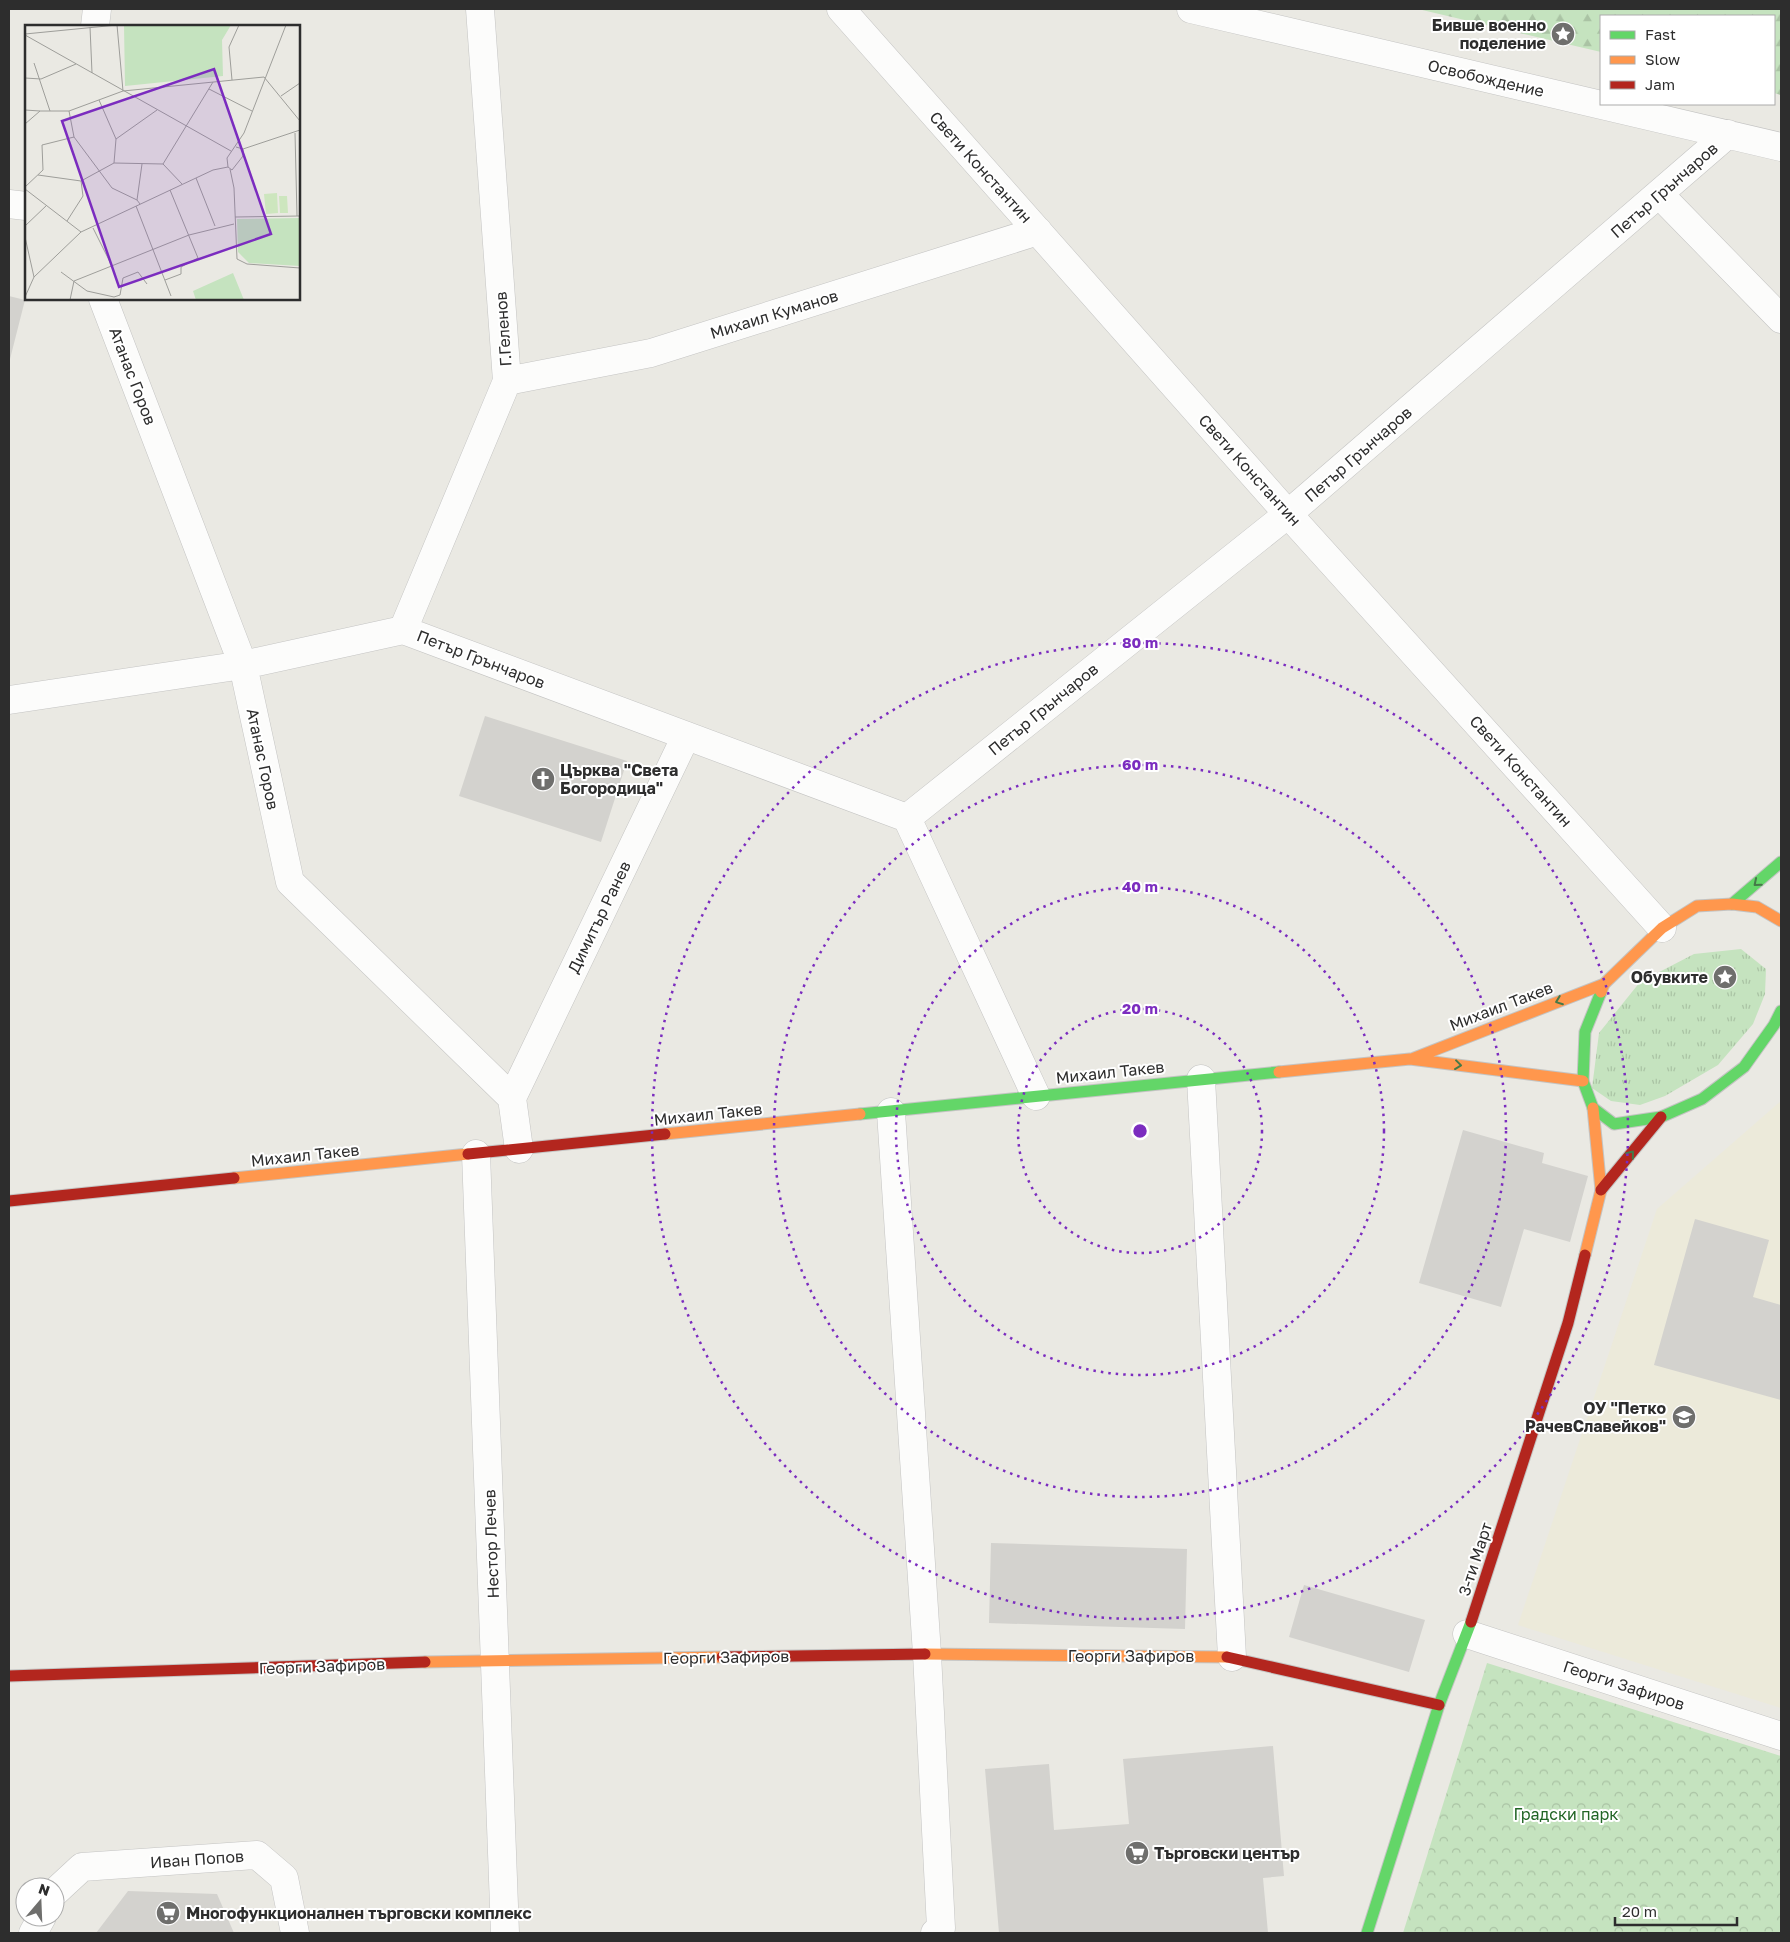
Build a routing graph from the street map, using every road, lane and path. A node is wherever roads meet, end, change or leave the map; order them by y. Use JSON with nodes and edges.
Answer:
{"nodes":[{"id":1,"x":97,"y":9,"type":"edge"},
{"id":2,"x":480,"y":9,"type":"edge"},
{"id":3,"x":841,"y":9,"type":"edge"},
{"id":4,"x":1191,"y":9,"type":"edge"},
{"id":5,"x":94,"y":25,"type":"edge"},
{"id":6,"x":1600,"y":104,"type":"edge"},
{"id":7,"x":1603,"y":105,"type":"edge"},
{"id":8,"x":1728,"y":134,"type":"junction"},
{"id":9,"x":1781,"y":147,"type":"edge"},
{"id":10,"x":1659,"y":194,"type":"junction"},
{"id":11,"x":9,"y":204,"type":"edge"},
{"id":12,"x":25,"y":206,"type":"edge"},
{"id":13,"x":1038,"y":231,"type":"junction"},
{"id":14,"x":103,"y":300,"type":"edge"},
{"id":15,"x":1781,"y":319,"type":"edge"},
{"id":16,"x":507,"y":382,"type":"junction"},
{"id":17,"x":1288,"y":514,"type":"junction"},
{"id":18,"x":403,"y":630,"type":"junction"},
{"id":19,"x":243,"y":665,"type":"junction"},
{"id":20,"x":9,"y":700,"type":"edge"},
{"id":21,"x":686,"y":736,"type":"junction"},
{"id":22,"x":906,"y":818,"type":"junction"},
{"id":23,"x":1781,"y":862,"type":"edge"},
{"id":24,"x":1732,"y":904,"type":"junction"},
{"id":25,"x":1781,"y":921,"type":"edge"},
{"id":26,"x":1662,"y":928,"type":"junction"},
{"id":27,"x":1604,"y":984,"type":"junction"},
{"id":28,"x":1779,"y":1019,"type":"edge"},
{"id":29,"x":1410,"y":1059,"type":"junction"},
{"id":30,"x":1201,"y":1078,"type":"junction"},
{"id":31,"x":1582,"y":1081,"type":"junction"},
{"id":32,"x":1036,"y":1096,"type":"junction"},
{"id":33,"x":512,"y":1098,"type":"junction"},
{"id":34,"x":1593,"y":1108,"type":"junction"},
{"id":35,"x":892,"y":1112,"type":"junction"},
{"id":36,"x":1661,"y":1117,"type":"junction"},
{"id":37,"x":519,"y":1150,"type":"junction"},
{"id":38,"x":476,"y":1154,"type":"junction"},
{"id":39,"x":1601,"y":1190,"type":"junction"},
{"id":40,"x":9,"y":1201,"type":"edge"},
{"id":41,"x":1468,"y":1634,"type":"junction"},
{"id":42,"x":927,"y":1654,"type":"junction"},
{"id":43,"x":1232,"y":1656,"type":"junction"},
{"id":44,"x":496,"y":1660,"type":"junction"},
{"id":45,"x":9,"y":1676,"type":"edge"},
{"id":46,"x":1439,"y":1705,"type":"junction"},
{"id":47,"x":1781,"y":1736,"type":"edge"},
{"id":48,"x":65,"y":1883,"type":"edge"},
{"id":49,"x":295,"y":1933,"type":"edge"},
{"id":50,"x":505,"y":1933,"type":"edge"},
{"id":51,"x":935,"y":1933,"type":"edge"},
{"id":52,"x":1367,"y":1933,"type":"edge"}],
"edges":[{"from":1,"to":5,"type":"street"},
{"from":2,"to":16,"type":"street","name":"Г.Геленов"},
{"from":3,"to":13,"type":"street","name":"Свети Константин"},
{"from":4,"to":6,"type":"street","name":"Освобождение"},
{"from":7,"to":8,"type":"street","name":"Освобождение"},
{"from":8,"to":9,"type":"street","name":"Освобождение"},
{"from":8,"to":10,"type":"street","name":"Петър Грънчаров"},
{"from":10,"to":15,"type":"street"},
{"from":10,"to":17,"type":"street","name":"Петър Грънчаров"},
{"from":11,"to":12,"type":"street"},
{"from":13,"to":16,"type":"street","name":"Михаил Куманов"},
{"from":13,"to":17,"type":"street","name":"Свети Константин"},
{"from":14,"to":19,"type":"street","name":"Атанас Горов"},
{"from":16,"to":18,"type":"street","name":"Г.Геленов"},
{"from":17,"to":22,"type":"street","name":"Петър Грънчаров"},
{"from":17,"to":26,"type":"street","name":"Свети Константин"},
{"from":18,"to":19,"type":"street","name":"Петър Грънчаров"},
{"from":18,"to":21,"type":"street","name":"Петър Грънчаров"},
{"from":19,"to":20,"type":"street","name":"Петър Грънчаров"},
{"from":19,"to":33,"type":"street","name":"Атанас Горов"},
{"from":21,"to":22,"type":"street","name":"Петър Грънчаров"},
{"from":21,"to":33,"type":"street","name":"Димитър Ранев"},
{"from":22,"to":32,"type":"street"},
{"from":23,"to":24,"type":"main road","one_way":true},
{"from":24,"to":25,"type":"main road"},
{"from":24,"to":26,"type":"main road"},
{"from":26,"to":27,"type":"main road"},
{"from":27,"to":29,"type":"main road","name":"Михаил Такев","one_way":true},
{"from":27,"to":31,"type":"main road"},
{"from":28,"to":36,"type":"main road"},
{"from":29,"to":30,"type":"main road","name":"Михаил Такев"},
{"from":29,"to":31,"type":"main road","name":"Михаил Такев","one_way":true},
{"from":30,"to":32,"type":"main road","name":"Михаил Такев"},
{"from":30,"to":43,"type":"street"},
{"from":31,"to":34,"type":"main road"},
{"from":32,"to":35,"type":"main road","name":"Михаил Такев"},
{"from":33,"to":37,"type":"street"},
{"from":34,"to":36,"type":"main road"},
{"from":34,"to":39,"type":"main road"},
{"from":35,"to":37,"type":"main road","name":"Михаил Такев"},
{"from":35,"to":42,"type":"street"},
{"from":39,"to":36,"type":"main road","one_way":true},
{"from":37,"to":38,"type":"main road","name":"Михаил Такев"},
{"from":38,"to":40,"type":"main road","name":"Михаил Такев"},
{"from":38,"to":44,"type":"street","name":"Нестор Лечев"},
{"from":39,"to":41,"type":"main road","name":"3-ти Март"},
{"from":41,"to":46,"type":"main road","name":"3-ти Март"},
{"from":41,"to":47,"type":"street","name":"Георги Зафиров"},
{"from":42,"to":43,"type":"main road","name":"Георги Зафиров"},
{"from":42,"to":44,"type":"main road","name":"Георги Зафиров"},
{"from":42,"to":51,"type":"street"},
{"from":43,"to":46,"type":"main road","name":"Георги Зафиров"},
{"from":44,"to":45,"type":"main road","name":"Георги Зафиров"},
{"from":44,"to":50,"type":"street","name":"Нестор Лечев"},
{"from":46,"to":52,"type":"main road","name":"3-ти Март"},
{"from":48,"to":49,"type":"street","name":"Иван Попов"}]}
